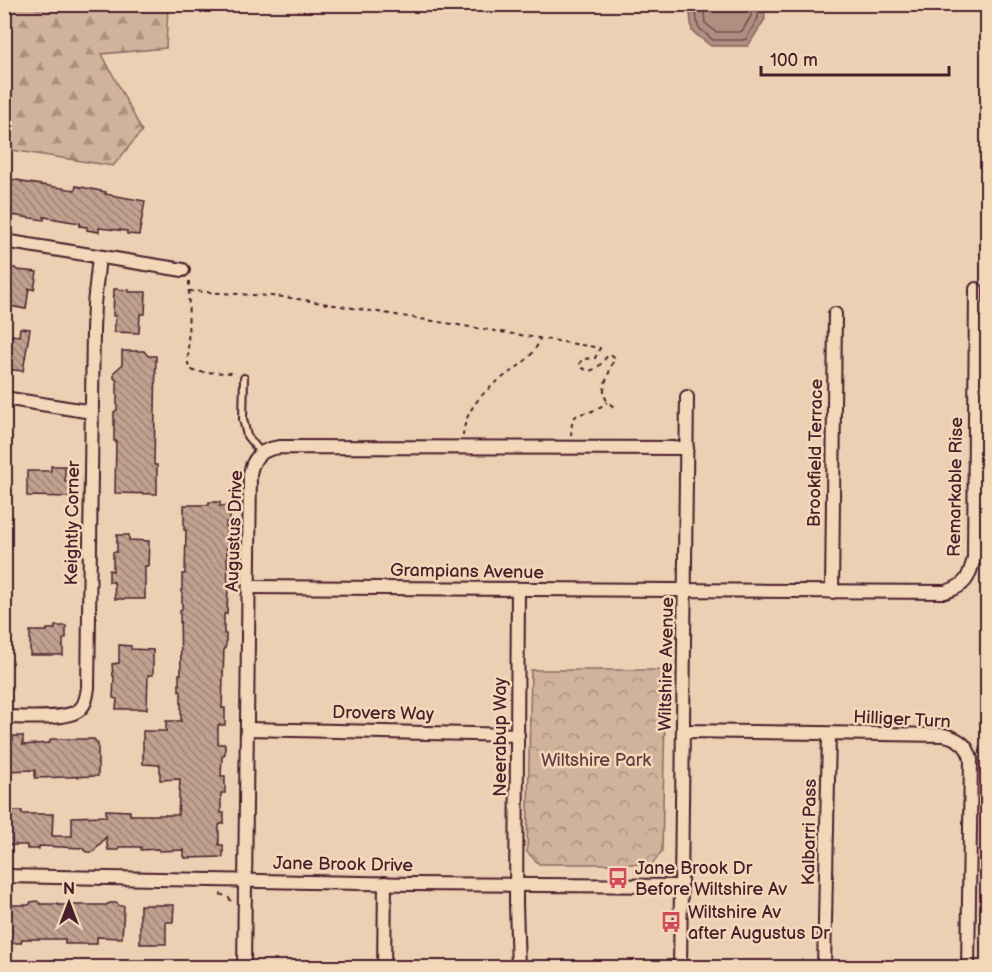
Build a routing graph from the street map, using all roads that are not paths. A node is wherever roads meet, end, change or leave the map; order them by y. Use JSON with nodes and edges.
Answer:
{"nodes":[{"id":1,"x":4,"y":241,"type":"edge"},
{"id":2,"x":99,"y":257,"type":"junction"},
{"id":3,"x":186,"y":274,"type":"road end"},
{"id":4,"x":976,"y":289,"type":"dead end"},
{"id":5,"x":835,"y":314,"type":"dead end"},
{"id":6,"x":243,"y":376,"type":"road end"},
{"id":7,"x":687,"y":397,"type":"dead end"},
{"id":8,"x":4,"y":398,"type":"edge"},
{"id":9,"x":92,"y":412,"type":"junction"},
{"id":10,"x":687,"y":448,"type":"junction"},
{"id":11,"x":261,"y":453,"type":"junction"},
{"id":12,"x":249,"y":587,"type":"junction"},
{"id":13,"x":518,"y":590,"type":"junction"},
{"id":14,"x":685,"y":591,"type":"junction"},
{"id":15,"x":832,"y":592,"type":"junction"},
{"id":16,"x":4,"y":717,"type":"edge"},
{"id":17,"x":248,"y":729,"type":"junction"},
{"id":18,"x":683,"y":731,"type":"junction"},
{"id":19,"x":829,"y":734,"type":"junction"},
{"id":20,"x":518,"y":735,"type":"junction"},
{"id":21,"x":4,"y":876,"type":"edge"},
{"id":22,"x":245,"y":880,"type":"junction"},
{"id":23,"x":386,"y":883,"type":"junction"},
{"id":24,"x":516,"y":885,"type":"junction"},
{"id":25,"x":681,"y":886,"type":"junction"},
{"id":26,"x":244,"y":968,"type":"edge"},
{"id":27,"x":384,"y":968,"type":"edge"},
{"id":28,"x":518,"y":968,"type":"edge"},
{"id":29,"x":680,"y":968,"type":"edge"},
{"id":30,"x":824,"y":968,"type":"edge"},
{"id":31,"x":968,"y":968,"type":"edge"}],
"edges":[{"from":1,"to":2,"type":"street"},
{"from":2,"to":3,"type":"street"},
{"from":2,"to":9,"type":"street","name":"Keightly Corner"},
{"from":4,"to":15,"type":"street","name":"Remarkable Rise"},
{"from":5,"to":15,"type":"street","name":"Brookfield Terrace"},
{"from":6,"to":11,"type":"lane"},
{"from":7,"to":10,"type":"street","name":"Wiltshire Avenue"},
{"from":8,"to":9,"type":"street"},
{"from":9,"to":16,"type":"street","name":"Keightly Corner"},
{"from":10,"to":11,"type":"street","name":"Augustus Drive"},
{"from":10,"to":14,"type":"street","name":"Wiltshire Avenue"},
{"from":11,"to":12,"type":"street","name":"Augustus Drive"},
{"from":12,"to":13,"type":"street","name":"Grampians Avenue"},
{"from":12,"to":17,"type":"street","name":"Augustus Drive"},
{"from":13,"to":14,"type":"street","name":"Grampians Avenue"},
{"from":13,"to":20,"type":"street","name":"Neerabup Way"},
{"from":14,"to":15,"type":"street","name":"Remarkable Rise"},
{"from":14,"to":18,"type":"street","name":"Wiltshire Avenue"},
{"from":17,"to":20,"type":"street","name":"Drovers Way"},
{"from":17,"to":22,"type":"street","name":"Augustus Drive"},
{"from":18,"to":19,"type":"street","name":"Hilliger Turn"},
{"from":18,"to":25,"type":"street","name":"Wiltshire Avenue"},
{"from":19,"to":30,"type":"street","name":"Kalbarri Pass"},
{"from":19,"to":31,"type":"street","name":"Hilliger Turn"},
{"from":20,"to":24,"type":"street","name":"Neerabup Way"},
{"from":21,"to":22,"type":"street","name":"Jane Brook Drive"},
{"from":22,"to":23,"type":"street","name":"Jane Brook Drive"},
{"from":22,"to":26,"type":"street","name":"Augustus Drive"},
{"from":23,"to":24,"type":"street","name":"Jane Brook Drive"},
{"from":23,"to":27,"type":"street"},
{"from":24,"to":25,"type":"street","name":"Jane Brook Drive"},
{"from":24,"to":28,"type":"street","name":"Neerabup Way"},
{"from":25,"to":29,"type":"street","name":"Wiltshire Avenue"}]}
